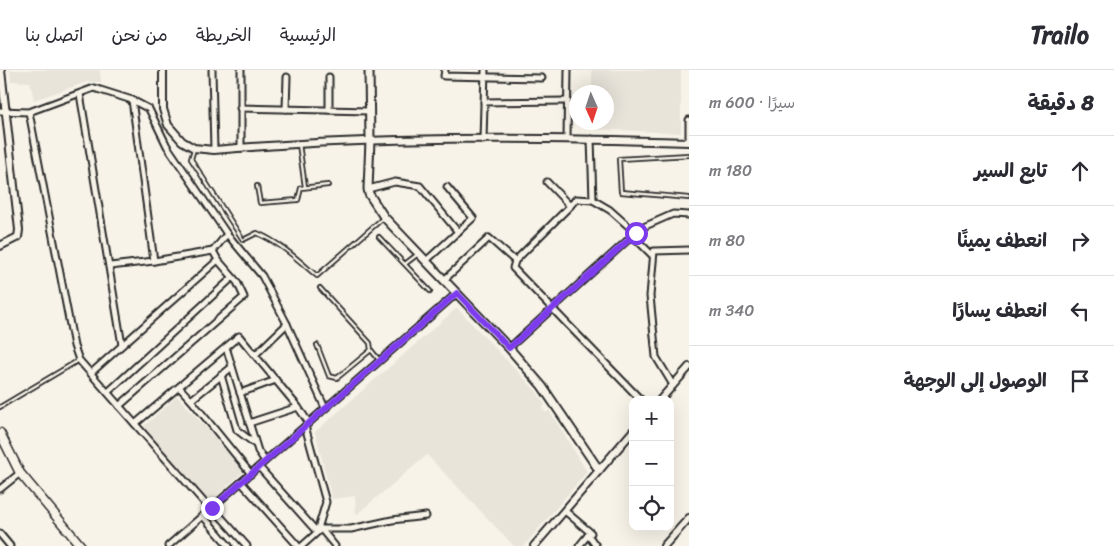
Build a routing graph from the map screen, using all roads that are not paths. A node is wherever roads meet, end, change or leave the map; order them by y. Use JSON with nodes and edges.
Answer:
{"nodes":[{"id":1,"x":1,"y":70,"type":"edge"},
{"id":2,"x":163,"y":70,"type":"edge"},
{"id":3,"x":212,"y":70,"type":"edge"},
{"id":4,"x":241,"y":70,"type":"edge"},
{"id":5,"x":369,"y":70,"type":"edge"},
{"id":6,"x":445,"y":70,"type":"edge"},
{"id":7,"x":485,"y":70,"type":"edge"},
{"id":8,"x":568,"y":70,"type":"edge"},
{"id":9,"x":287,"y":77,"type":"dead end"},
{"id":10,"x":329,"y":77,"type":"dead end"},
{"id":11,"x":484,"y":78,"type":"junction"},
{"id":12,"x":542,"y":78,"type":"dead end"},
{"id":13,"x":80,"y":94,"type":"junction"},
{"id":14,"x":132,"y":100,"type":"junction"},
{"id":15,"x":568,"y":101,"type":"junction"},
{"id":16,"x":484,"y":102,"type":"junction"},
{"id":17,"x":240,"y":108,"type":"junction"},
{"id":18,"x":286,"y":109,"type":"junction"},
{"id":19,"x":329,"y":110,"type":"junction"},
{"id":20,"x":3,"y":111,"type":"edge"},
{"id":21,"x":369,"y":111,"type":"junction"},
{"id":22,"x":29,"y":112,"type":"junction"},
{"id":23,"x":689,"y":120,"type":"edge"},
{"id":24,"x":567,"y":139,"type":"junction"},
{"id":25,"x":591,"y":139,"type":"junction"},
{"id":26,"x":370,"y":140,"type":"junction"},
{"id":27,"x":483,"y":140,"type":"junction"},
{"id":28,"x":689,"y":142,"type":"edge"},
{"id":29,"x":298,"y":144,"type":"junction"},
{"id":30,"x":194,"y":148,"type":"junction"},
{"id":31,"x":240,"y":148,"type":"junction"},
{"id":32,"x":214,"y":150,"type":"junction"},
{"id":33,"x":689,"y":155,"type":"edge"},
{"id":34,"x":547,"y":182,"type":"dead end"},
{"id":35,"x":328,"y":185,"type":"dead end"},
{"id":36,"x":257,"y":186,"type":"dead end"},
{"id":37,"x":305,"y":187,"type":"junction"},
{"id":38,"x":447,"y":187,"type":"dead end"},
{"id":39,"x":368,"y":189,"type":"junction"},
{"id":40,"x":689,"y":198,"type":"edge"},
{"id":41,"x":592,"y":200,"type":"junction"},
{"id":42,"x":570,"y":206,"type":"junction"},
{"id":43,"x":689,"y":215,"type":"edge"},
{"id":44,"x":384,"y":216,"type":"junction"},
{"id":45,"x":458,"y":232,"type":"junction"},
{"id":46,"x":227,"y":234,"type":"junction"},
{"id":47,"x":635,"y":234,"type":"junction"},
{"id":48,"x":379,"y":237,"type":"dead end"},
{"id":49,"x":0,"y":246,"type":"edge"},
{"id":50,"x":689,"y":250,"type":"edge"},
{"id":51,"x":213,"y":251,"type":"junction"},
{"id":52,"x":419,"y":253,"type":"junction"},
{"id":53,"x":654,"y":256,"type":"junction"},
{"id":54,"x":218,"y":260,"type":"junction"},
{"id":55,"x":154,"y":261,"type":"junction"},
{"id":56,"x":426,"y":261,"type":"junction"},
{"id":57,"x":515,"y":262,"type":"junction"},
{"id":58,"x":405,"y":264,"type":"junction"},
{"id":59,"x":110,"y":266,"type":"junction"},
{"id":60,"x":232,"y":278,"type":"junction"},
{"id":61,"x":444,"y":280,"type":"junction"},
{"id":62,"x":320,"y":288,"type":"dead end"},
{"id":63,"x":430,"y":291,"type":"dead end"},
{"id":64,"x":457,"y":293,"type":"junction"},
{"id":65,"x":552,"y":309,"type":"junction"},
{"id":66,"x":287,"y":324,"type":"junction"},
{"id":67,"x":122,"y":345,"type":"junction"},
{"id":68,"x":317,"y":345,"type":"dead end"},
{"id":69,"x":226,"y":347,"type":"junction"},
{"id":70,"x":509,"y":348,"type":"junction"},
{"id":71,"x":371,"y":350,"type":"junction"},
{"id":72,"x":255,"y":355,"type":"junction"},
{"id":73,"x":79,"y":360,"type":"junction"},
{"id":74,"x":380,"y":360,"type":"junction"},
{"id":75,"x":232,"y":367,"type":"junction"},
{"id":76,"x":689,"y":367,"type":"edge"},
{"id":77,"x":91,"y":373,"type":"junction"},
{"id":78,"x":221,"y":375,"type":"junction"},
{"id":79,"x":276,"y":380,"type":"junction"},
{"id":80,"x":673,"y":385,"type":"junction"},
{"id":81,"x":179,"y":387,"type":"junction"},
{"id":82,"x":108,"y":392,"type":"junction"},
{"id":83,"x":240,"y":393,"type":"junction"},
{"id":84,"x":637,"y":396,"type":"edge"},
{"id":85,"x":663,"y":396,"type":"edge"},
{"id":86,"x":191,"y":400,"type":"junction"},
{"id":87,"x":119,"y":406,"type":"junction"},
{"id":88,"x":0,"y":407,"type":"edge"},
{"id":89,"x":298,"y":407,"type":"junction"},
{"id":90,"x":325,"y":408,"type":"junction"},
{"id":91,"x":249,"y":423,"type":"junction"},
{"id":92,"x":136,"y":424,"type":"junction"},
{"id":93,"x":307,"y":424,"type":"junction"},
{"id":94,"x":0,"y":433,"type":"edge"},
{"id":95,"x":629,"y":436,"type":"edge"},
{"id":96,"x":256,"y":445,"type":"junction"},
{"id":97,"x":265,"y":461,"type":"junction"},
{"id":98,"x":259,"y":466,"type":"junction"},
{"id":99,"x":599,"y":470,"type":"junction"},
{"id":100,"x":20,"y":473,"type":"junction"},
{"id":101,"x":251,"y":474,"type":"junction"},
{"id":102,"x":241,"y":482,"type":"junction"},
{"id":103,"x":0,"y":489,"type":"edge"},
{"id":104,"x":211,"y":508,"type":"junction"},
{"id":105,"x":564,"y":510,"type":"junction"},
{"id":106,"x":203,"y":516,"type":"junction"},
{"id":107,"x":426,"y":516,"type":"dead end"},
{"id":108,"x":689,"y":518,"type":"edge"},
{"id":109,"x":319,"y":530,"type":"junction"},
{"id":110,"x":0,"y":534,"type":"edge"},
{"id":111,"x":588,"y":536,"type":"junction"},
{"id":112,"x":172,"y":545,"type":"edge"},
{"id":113,"x":10,"y":546,"type":"edge"},
{"id":114,"x":81,"y":546,"type":"edge"},
{"id":115,"x":230,"y":546,"type":"edge"},
{"id":116,"x":246,"y":546,"type":"edge"},
{"id":117,"x":300,"y":546,"type":"edge"},
{"id":118,"x":335,"y":546,"type":"edge"},
{"id":119,"x":534,"y":546,"type":"edge"},
{"id":120,"x":579,"y":546,"type":"edge"},
{"id":121,"x":596,"y":546,"type":"edge"},
{"id":122,"x":664,"y":546,"type":"edge"}],
"edges":[{"from":1,"to":20,"type":"street"},
{"from":2,"to":30,"type":"street"},
{"from":3,"to":32,"type":"street"},
{"from":4,"to":17,"type":"street"},
{"from":5,"to":21,"type":"main road"},
{"from":6,"to":11,"type":"street"},
{"from":7,"to":11,"type":"street"},
{"from":8,"to":15,"type":"street"},
{"from":9,"to":18,"type":"street"},
{"from":10,"to":19,"type":"street"},
{"from":11,"to":12,"type":"street"},
{"from":11,"to":16,"type":"street"},
{"from":13,"to":14,"type":"street"},
{"from":13,"to":22,"type":"street"},
{"from":13,"to":59,"type":"street"},
{"from":14,"to":46,"type":"street"},
{"from":14,"to":55,"type":"street"},
{"from":15,"to":16,"type":"street"},
{"from":15,"to":24,"type":"street"},
{"from":16,"to":27,"type":"street"},
{"from":17,"to":18,"type":"street"},
{"from":17,"to":31,"type":"street"},
{"from":18,"to":19,"type":"street"},
{"from":19,"to":21,"type":"street"},
{"from":20,"to":22,"type":"street"},
{"from":20,"to":49,"type":"street"},
{"from":21,"to":26,"type":"main road"},
{"from":22,"to":73,"type":"street"},
{"from":23,"to":28,"type":"street"},
{"from":24,"to":25,"type":"street"},
{"from":24,"to":27,"type":"street"},
{"from":25,"to":28,"type":"street"},
{"from":25,"to":41,"type":"street"},
{"from":26,"to":27,"type":"street"},
{"from":26,"to":29,"type":"street"},
{"from":26,"to":39,"type":"main road"},
{"from":29,"to":31,"type":"street"},
{"from":29,"to":37,"type":"lane"},
{"from":30,"to":32,"type":"street"},
{"from":30,"to":44,"type":"lane"},
{"from":31,"to":32,"type":"street"},
{"from":33,"to":40,"type":"lane"},
{"from":34,"to":42,"type":"street"},
{"from":35,"to":37,"type":"lane"},
{"from":36,"to":37,"type":"lane"},
{"from":38,"to":45,"type":"street"},
{"from":39,"to":44,"type":"main road"},
{"from":39,"to":45,"type":"street"},
{"from":41,"to":42,"type":"street"},
{"from":41,"to":47,"type":"street"},
{"from":42,"to":57,"type":"street"},
{"from":43,"to":47,"type":"street"},
{"from":44,"to":52,"type":"main road"},
{"from":45,"to":56,"type":"street"},
{"from":46,"to":51,"type":"street"},
{"from":46,"to":66,"type":"street"},
{"from":47,"to":53,"type":"street"},
{"from":47,"to":65,"type":"street"},
{"from":48,"to":58,"type":"lane"},
{"from":50,"to":53,"type":"street"},
{"from":51,"to":54,"type":"street"},
{"from":51,"to":55,"type":"street"},
{"from":52,"to":56,"type":"main road"},
{"from":52,"to":58,"type":"lane"},
{"from":53,"to":80,"type":"street"},
{"from":54,"to":60,"type":"street"},
{"from":54,"to":67,"type":"street"},
{"from":55,"to":59,"type":"street"},
{"from":56,"to":61,"type":"main road"},
{"from":57,"to":61,"type":"street"},
{"from":57,"to":65,"type":"street"},
{"from":58,"to":63,"type":"lane"},
{"from":59,"to":67,"type":"street"},
{"from":60,"to":82,"type":"street"},
{"from":60,"to":87,"type":"street"},
{"from":61,"to":64,"type":"main road"},
{"from":62,"to":71,"type":"lane"},
{"from":64,"to":70,"type":"main road"},
{"from":64,"to":74,"type":"street"},
{"from":65,"to":70,"type":"street"},
{"from":65,"to":84,"type":"street"},
{"from":66,"to":72,"type":"street"},
{"from":66,"to":90,"type":"street"},
{"from":67,"to":77,"type":"street"},
{"from":68,"to":71,"type":"lane"},
{"from":69,"to":72,"type":"street"},
{"from":69,"to":75,"type":"street"},
{"from":69,"to":81,"type":"street"},
{"from":70,"to":99,"type":"main road"},
{"from":71,"to":74,"type":"lane"},
{"from":72,"to":79,"type":"street"},
{"from":73,"to":77,"type":"street"},
{"from":73,"to":88,"type":"lane"},
{"from":74,"to":90,"type":"street"},
{"from":75,"to":78,"type":"street"},
{"from":75,"to":83,"type":"street"},
{"from":76,"to":80,"type":"street"},
{"from":77,"to":82,"type":"street"},
{"from":78,"to":86,"type":"street"},
{"from":78,"to":96,"type":"street"},
{"from":79,"to":83,"type":"street"},
{"from":79,"to":89,"type":"street"},
{"from":80,"to":85,"type":"street"},
{"from":81,"to":86,"type":"street"},
{"from":81,"to":92,"type":"street"},
{"from":82,"to":87,"type":"street"},
{"from":83,"to":91,"type":"street"},
{"from":86,"to":101,"type":"street"},
{"from":87,"to":92,"type":"street"},
{"from":89,"to":91,"type":"street"},
{"from":89,"to":93,"type":"street"},
{"from":90,"to":93,"type":"street"},
{"from":91,"to":96,"type":"street"},
{"from":92,"to":104,"type":"street"},
{"from":93,"to":97,"type":"street"},
{"from":93,"to":109,"type":"street"},
{"from":94,"to":100,"type":"main road"},
{"from":95,"to":99,"type":"street"},
{"from":96,"to":97,"type":"street"},
{"from":97,"to":98,"type":"street"},
{"from":98,"to":101,"type":"street"},
{"from":98,"to":109,"type":"street"},
{"from":99,"to":105,"type":"street"},
{"from":100,"to":103,"type":"street"},
{"from":100,"to":114,"type":"main road"},
{"from":101,"to":102,"type":"street"},
{"from":102,"to":104,"type":"street"},
{"from":102,"to":117,"type":"street"},
{"from":104,"to":106,"type":"street"},
{"from":104,"to":116,"type":"street"},
{"from":105,"to":111,"type":"street"},
{"from":105,"to":119,"type":"street"},
{"from":106,"to":112,"type":"street"},
{"from":106,"to":115,"type":"street"},
{"from":107,"to":109,"type":"street"},
{"from":108,"to":122,"type":"street"},
{"from":109,"to":117,"type":"street"},
{"from":109,"to":118,"type":"street"},
{"from":110,"to":113,"type":"street"},
{"from":111,"to":120,"type":"street"},
{"from":111,"to":121,"type":"street"}]}
